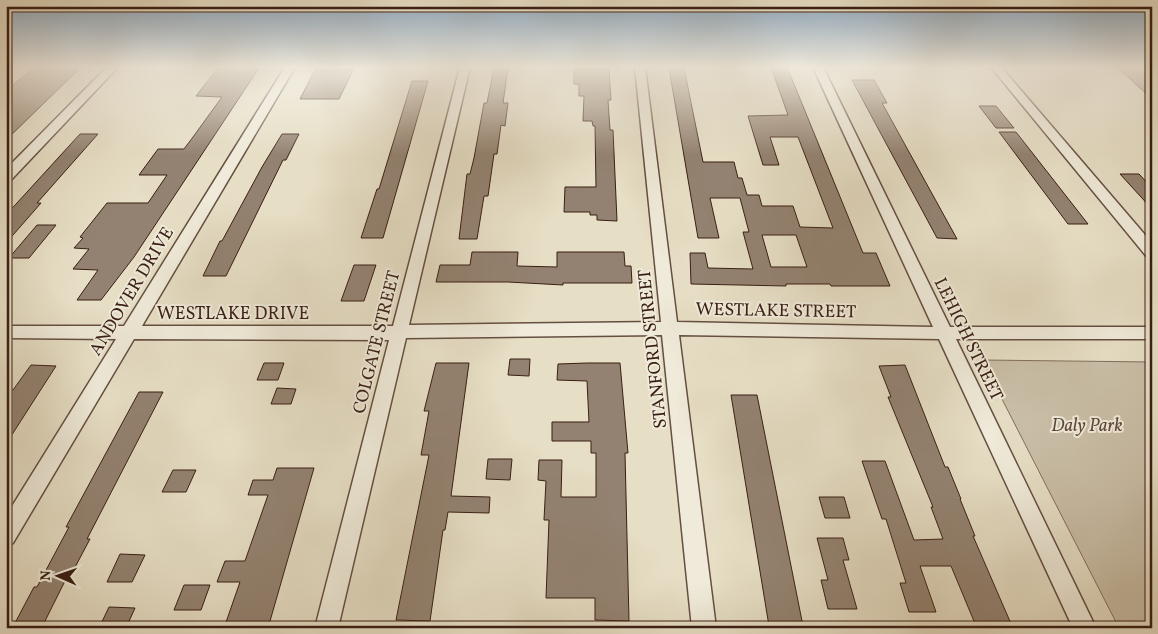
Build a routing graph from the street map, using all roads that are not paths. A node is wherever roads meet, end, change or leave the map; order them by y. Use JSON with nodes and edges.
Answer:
{"nodes":[{"id":1,"x":84,"y":97,"type":"edge"},
{"id":2,"x":272,"y":97,"type":"edge"},
{"id":3,"x":458,"y":97,"type":"edge"},
{"id":4,"x":643,"y":97,"type":"edge"},
{"id":5,"x":832,"y":97,"type":"edge"},
{"id":6,"x":1021,"y":97,"type":"edge"},
{"id":7,"x":6,"y":177,"type":"edge"},
{"id":8,"x":1152,"y":253,"type":"edge"},
{"id":9,"x":670,"y":329,"type":"junction"},
{"id":10,"x":400,"y":331,"type":"junction"},
{"id":11,"x":6,"y":332,"type":"edge"},
{"id":12,"x":128,"y":332,"type":"junction"},
{"id":13,"x":944,"y":333,"type":"junction"},
{"id":14,"x":1152,"y":333,"type":"edge"},
{"id":15,"x":6,"y":536,"type":"edge"},
{"id":16,"x":326,"y":628,"type":"edge"},
{"id":17,"x":704,"y":628,"type":"edge"},
{"id":18,"x":1085,"y":628,"type":"edge"}],
"edges":[{"from":1,"to":7,"type":"street"},
{"from":2,"to":12,"type":"street","name":"ANDOVER DRIVE"},
{"from":3,"to":10,"type":"street","name":"COLGATE STREET"},
{"from":4,"to":9,"type":"street","name":"STANFORD STREET"},
{"from":5,"to":13,"type":"street","name":"LEHIGH STREET"},
{"from":6,"to":8,"type":"street"},
{"from":9,"to":10,"type":"street","name":"WESTLAKE STREET"},
{"from":9,"to":13,"type":"street","name":"WESTLAKE STREET"},
{"from":9,"to":17,"type":"street","name":"STANFORD STREET"},
{"from":10,"to":12,"type":"street","name":"WESTLAKE DRIVE"},
{"from":10,"to":16,"type":"street","name":"COLGATE STREET"},
{"from":11,"to":12,"type":"street","name":"WESTLAKE DRIVE"},
{"from":12,"to":15,"type":"street","name":"ANDOVER DRIVE"},
{"from":13,"to":14,"type":"street","name":"WESTLAKE STREET"},
{"from":13,"to":18,"type":"street","name":"LEHIGH STREET"}]}
